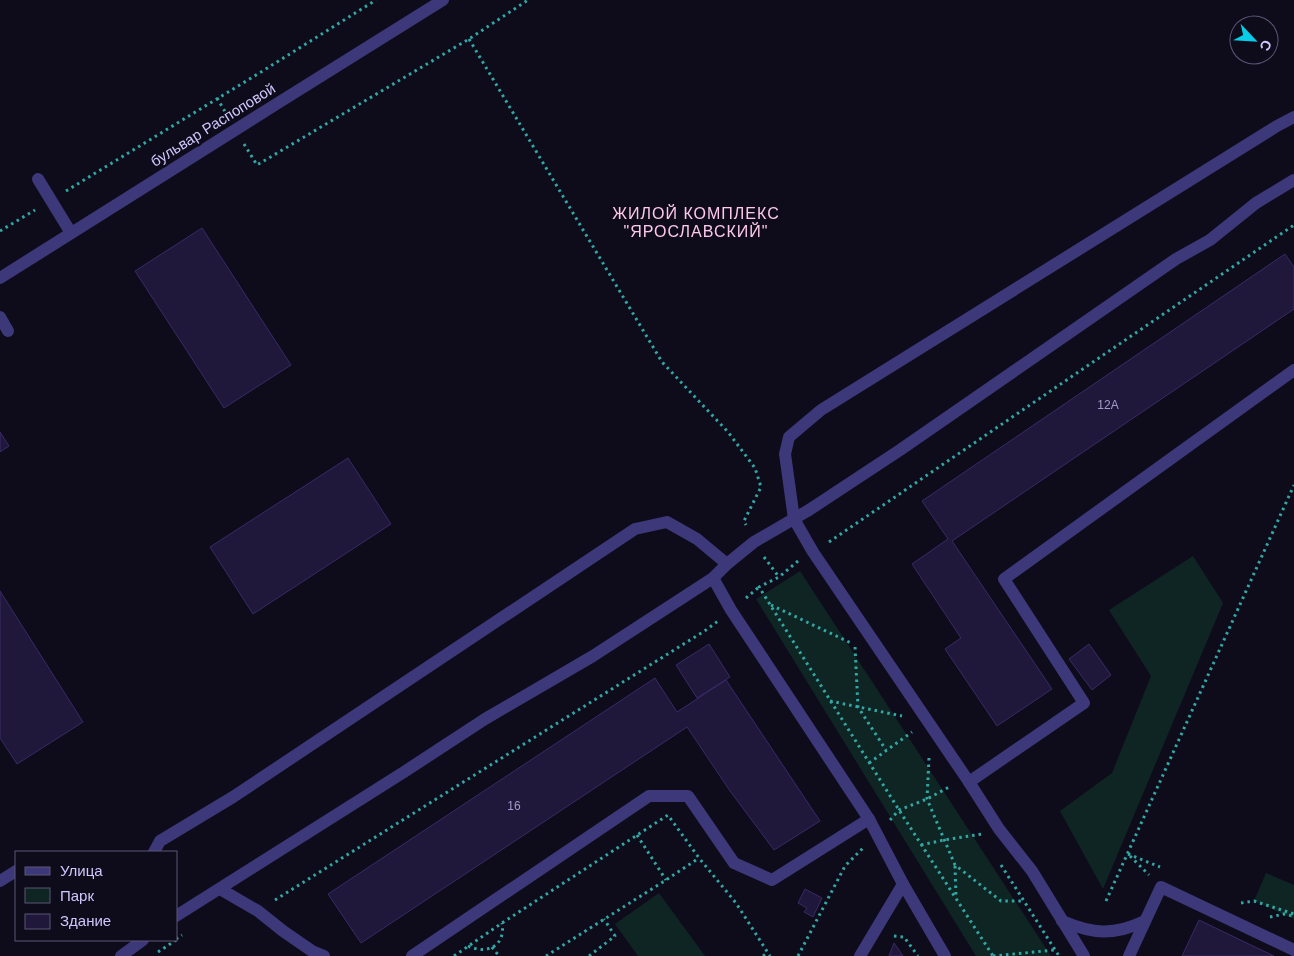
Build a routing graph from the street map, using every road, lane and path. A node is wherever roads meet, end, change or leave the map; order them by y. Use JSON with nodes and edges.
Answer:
{"nodes":[{"id":1,"x":376,"y":0,"type":"edge"},
{"id":2,"x":444,"y":0,"type":"edge"},
{"id":3,"x":528,"y":0,"type":"edge"},
{"id":4,"x":469,"y":39,"type":"junction"},
{"id":5,"x":1294,"y":117,"type":"edge"},
{"id":6,"x":257,"y":165,"type":"dead end"},
{"id":7,"x":38,"y":179,"type":"dead end"},
{"id":8,"x":1293,"y":182,"type":"edge"},
{"id":9,"x":50,"y":200,"type":"junction"},
{"id":10,"x":1294,"y":225,"type":"edge"},
{"id":11,"x":0,"y":231,"type":"edge"},
{"id":12,"x":71,"y":233,"type":"junction"},
{"id":13,"x":0,"y":278,"type":"edge"},
{"id":14,"x":0,"y":317,"type":"edge"},
{"id":15,"x":8,"y":331,"type":"dead end"},
{"id":16,"x":1294,"y":370,"type":"edge"},
{"id":17,"x":1294,"y":485,"type":"edge"},
{"id":18,"x":794,"y":519,"type":"junction"},
{"id":19,"x":744,"y":521,"type":"dead end"},
{"id":20,"x":813,"y":552,"type":"junction"},
{"id":21,"x":727,"y":564,"type":"junction"},
{"id":22,"x":713,"y":578,"type":"junction"},
{"id":23,"x":769,"y":604,"type":"junction"},
{"id":24,"x":706,"y":630,"type":"dead end"},
{"id":25,"x":830,"y":700,"type":"junction"},
{"id":26,"x":858,"y":706,"type":"junction"},
{"id":27,"x":903,"y":716,"type":"dead end"},
{"id":28,"x":913,"y":731,"type":"dead end"},
{"id":29,"x":945,"y":747,"type":"junction"},
{"id":30,"x":886,"y":750,"type":"junction"},
{"id":31,"x":869,"y":763,"type":"junction"},
{"id":32,"x":969,"y":782,"type":"junction"},
{"id":33,"x":869,"y":819,"type":"junction"},
{"id":34,"x":999,"y":829,"type":"junction"},
{"id":35,"x":637,"y":835,"type":"junction"},
{"id":36,"x":944,"y":840,"type":"junction"},
{"id":37,"x":921,"y":844,"type":"junction"},
{"id":38,"x":155,"y":851,"type":"edge"},
{"id":39,"x":1128,"y":854,"type":"junction"},
{"id":40,"x":699,"y":858,"type":"junction"},
{"id":41,"x":955,"y":865,"type":"junction"},
{"id":42,"x":1163,"y":869,"type":"dead end"},
{"id":43,"x":15,"y":872,"type":"edge"},
{"id":44,"x":666,"y":880,"type":"junction"},
{"id":45,"x":0,"y":881,"type":"edge"},
{"id":46,"x":903,"y":884,"type":"junction"},
{"id":47,"x":1161,"y":887,"type":"junction"},
{"id":48,"x":220,"y":889,"type":"junction"},
{"id":49,"x":283,"y":895,"type":"dead end"},
{"id":50,"x":956,"y":899,"type":"junction"},
{"id":51,"x":1233,"y":899,"type":"dead end"},
{"id":52,"x":1024,"y":901,"type":"dead end"},
{"id":53,"x":1106,"y":901,"type":"dead end"},
{"id":54,"x":1294,"y":914,"type":"edge"},
{"id":55,"x":178,"y":915,"type":"edge"},
{"id":56,"x":604,"y":919,"type":"junction"},
{"id":57,"x":1062,"y":920,"type":"junction"},
{"id":58,"x":1145,"y":921,"type":"junction"},
{"id":59,"x":502,"y":923,"type":"junction"},
{"id":60,"x":887,"y":934,"type":"dead end"},
{"id":61,"x":141,"y":941,"type":"edge"},
{"id":62,"x":174,"y":941,"type":"edge"},
{"id":63,"x":468,"y":946,"type":"junction"},
{"id":64,"x":492,"y":947,"type":"junction"},
{"id":65,"x":1055,"y":950,"type":"dead end"},
{"id":66,"x":1294,"y":950,"type":"edge"},
{"id":67,"x":769,"y":955,"type":"edge"},
{"id":68,"x":121,"y":956,"type":"edge"},
{"id":69,"x":152,"y":956,"type":"edge"},
{"id":70,"x":324,"y":956,"type":"edge"},
{"id":71,"x":412,"y":956,"type":"edge"},
{"id":72,"x":454,"y":956,"type":"edge"},
{"id":73,"x":499,"y":956,"type":"edge"},
{"id":74,"x":546,"y":956,"type":"edge"},
{"id":75,"x":589,"y":956,"type":"edge"},
{"id":76,"x":763,"y":956,"type":"edge"},
{"id":77,"x":860,"y":956,"type":"edge"},
{"id":78,"x":918,"y":956,"type":"edge"},
{"id":79,"x":945,"y":956,"type":"edge"},
{"id":80,"x":993,"y":956,"type":"edge"},
{"id":81,"x":1084,"y":956,"type":"edge"},
{"id":82,"x":1129,"y":956,"type":"edge"}],
"edges":[{"from":1,"to":9,"type":"path"},
{"from":2,"to":12,"type":"street","name":"бульвар Распоповой"},
{"from":3,"to":4,"type":"path"},
{"from":4,"to":6,"type":"path"},
{"from":4,"to":19,"type":"path"},
{"from":5,"to":18,"type":"street"},
{"from":7,"to":9,"type":"street"},
{"from":8,"to":18,"type":"street"},
{"from":9,"to":11,"type":"path"},
{"from":9,"to":12,"type":"street"},
{"from":10,"to":20,"type":"path"},
{"from":12,"to":13,"type":"street","name":"бульвар Распоповой"},
{"from":14,"to":15,"type":"street"},
{"from":16,"to":32,"type":"street"},
{"from":17,"to":39,"type":"path"},
{"from":18,"to":20,"type":"street"},
{"from":18,"to":21,"type":"street"},
{"from":20,"to":23,"type":"path"},
{"from":20,"to":29,"type":"street"},
{"from":21,"to":22,"type":"street"},
{"from":21,"to":38,"type":"street"},
{"from":22,"to":33,"type":"street"},
{"from":22,"to":48,"type":"street"},
{"from":23,"to":25,"type":"path"},
{"from":23,"to":26,"type":"path"},
{"from":24,"to":49,"type":"path"},
{"from":25,"to":26,"type":"path"},
{"from":25,"to":31,"type":"path"},
{"from":26,"to":27,"type":"path"},
{"from":26,"to":30,"type":"path"},
{"from":28,"to":30,"type":"path"},
{"from":29,"to":32,"type":"street"},
{"from":29,"to":36,"type":"path"},
{"from":30,"to":31,"type":"path"},
{"from":31,"to":37,"type":"path"},
{"from":32,"to":34,"type":"street"},
{"from":33,"to":46,"type":"street"},
{"from":33,"to":71,"type":"street"},
{"from":34,"to":36,"type":"path"},
{"from":34,"to":57,"type":"street"},
{"from":35,"to":40,"type":"path"},
{"from":35,"to":44,"type":"path"},
{"from":35,"to":59,"type":"path"},
{"from":36,"to":37,"type":"path"},
{"from":36,"to":41,"type":"path"},
{"from":37,"to":50,"type":"path"},
{"from":39,"to":42,"type":"path"},
{"from":39,"to":47,"type":"path"},
{"from":39,"to":53,"type":"path"},
{"from":40,"to":44,"type":"path"},
{"from":40,"to":67,"type":"path"},
{"from":41,"to":50,"type":"path"},
{"from":41,"to":52,"type":"path"},
{"from":43,"to":45,"type":"street"},
{"from":44,"to":56,"type":"path"},
{"from":46,"to":77,"type":"street"},
{"from":46,"to":79,"type":"street"},
{"from":47,"to":58,"type":"street"},
{"from":47,"to":66,"type":"street"},
{"from":48,"to":55,"type":"street"},
{"from":48,"to":70,"type":"street"},
{"from":50,"to":80,"type":"path"},
{"from":51,"to":54,"type":"path"},
{"from":56,"to":74,"type":"path"},
{"from":56,"to":75,"type":"path"},
{"from":57,"to":58,"type":"street"},
{"from":57,"to":81,"type":"street"},
{"from":58,"to":82,"type":"street"},
{"from":59,"to":63,"type":"path"},
{"from":59,"to":64,"type":"path"},
{"from":60,"to":78,"type":"path"},
{"from":61,"to":68,"type":"street"},
{"from":62,"to":69,"type":"path"},
{"from":63,"to":64,"type":"path"},
{"from":63,"to":72,"type":"path"},
{"from":64,"to":73,"type":"path"},
{"from":65,"to":80,"type":"path"},
{"from":67,"to":76,"type":"path"}]}
